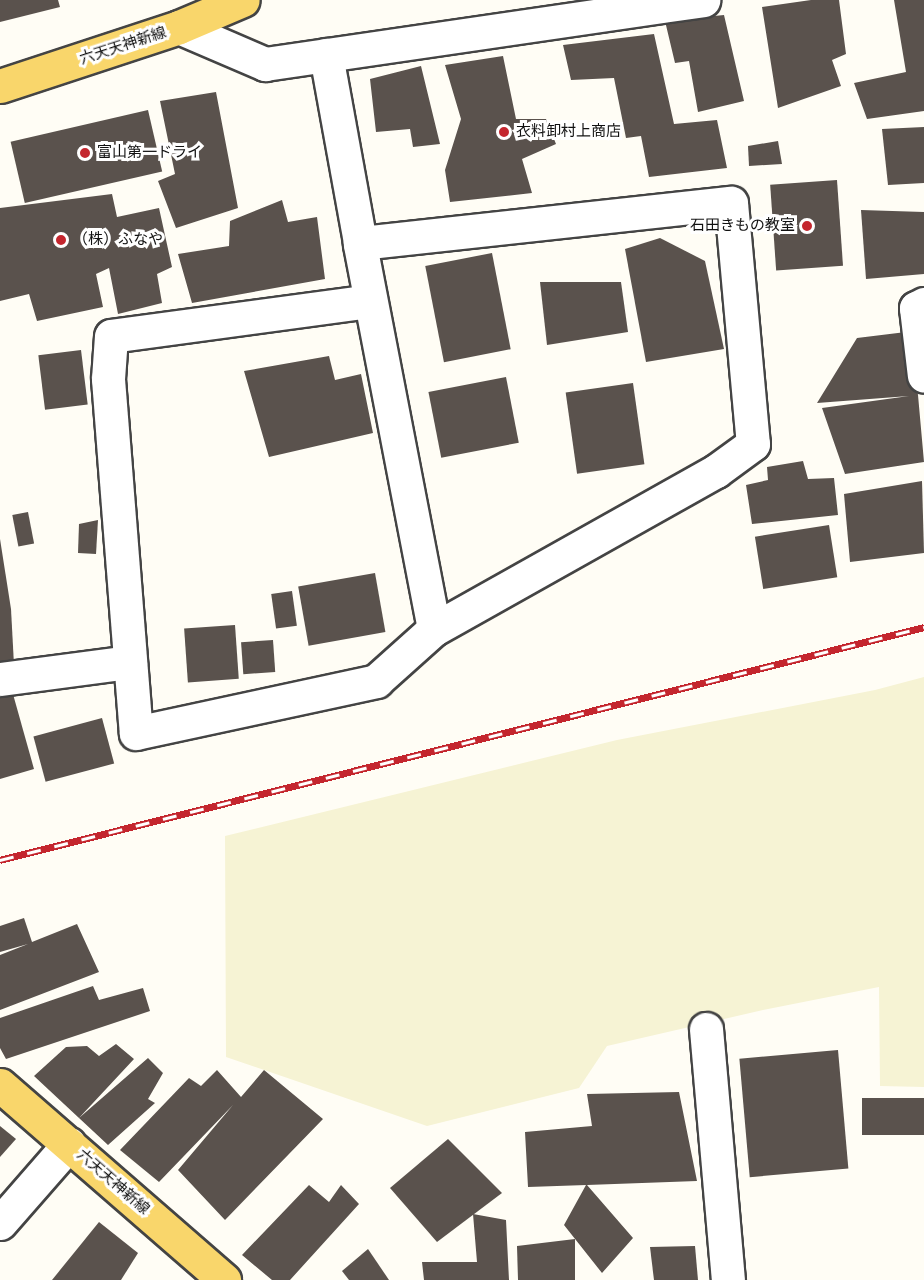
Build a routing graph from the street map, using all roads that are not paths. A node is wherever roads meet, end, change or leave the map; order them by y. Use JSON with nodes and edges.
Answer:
{"nodes":[{"id":1,"x":243,"y":0,"type":"edge"},
{"id":2,"x":703,"y":0,"type":"edge"},
{"id":3,"x":179,"y":27,"type":"junction"},
{"id":4,"x":326,"y":55,"type":"junction"},
{"id":5,"x":0,"y":86,"type":"edge"},
{"id":6,"x":360,"y":243,"type":"junction"},
{"id":7,"x":370,"y":301,"type":"junction"},
{"id":8,"x":924,"y":304,"type":"edge"},
{"id":9,"x":924,"y":376,"type":"edge"},
{"id":10,"x":434,"y":629,"type":"junction"},
{"id":11,"x":130,"y":662,"type":"junction"},
{"id":12,"x":0,"y":679,"type":"edge"},
{"id":13,"x":706,"y":1029,"type":"dead end"},
{"id":14,"x":0,"y":1084,"type":"edge"},
{"id":15,"x":69,"y":1144,"type":"junction"},
{"id":16,"x":0,"y":1223,"type":"edge"},
{"id":17,"x":224,"y":1280,"type":"edge"},
{"id":18,"x":728,"y":1280,"type":"edge"}],
"edges":[{"from":1,"to":3,"type":"main road","name":"六天天神新線"},
{"from":2,"to":4,"type":"street"},
{"from":3,"to":4,"type":"street"},
{"from":3,"to":5,"type":"main road","name":"六天天神新線"},
{"from":4,"to":6,"type":"street"},
{"from":6,"to":7,"type":"street"},
{"from":6,"to":10,"type":"street"},
{"from":7,"to":10,"type":"street"},
{"from":7,"to":11,"type":"street"},
{"from":8,"to":9,"type":"street"},
{"from":10,"to":11,"type":"street"},
{"from":11,"to":12,"type":"street"},
{"from":13,"to":18,"type":"street"},
{"from":14,"to":15,"type":"main road","name":"六天天神新線"},
{"from":15,"to":16,"type":"street"},
{"from":15,"to":17,"type":"main road","name":"六天天神新線"}]}
